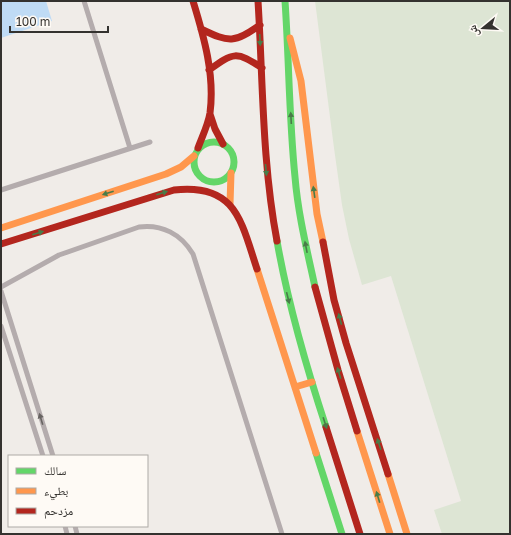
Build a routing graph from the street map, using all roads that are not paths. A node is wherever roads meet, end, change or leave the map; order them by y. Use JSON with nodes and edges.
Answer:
{"nodes":[{"id":1,"x":84,"y":1,"type":"edge"},
{"id":2,"x":193,"y":1,"type":"edge"},
{"id":3,"x":258,"y":1,"type":"edge"},
{"id":4,"x":285,"y":1,"type":"edge"},
{"id":5,"x":260,"y":25,"type":"junction"},
{"id":6,"x":201,"y":29,"type":"junction"},
{"id":7,"x":287,"y":29,"type":"junction"},
{"id":8,"x":262,"y":68,"type":"junction"},
{"id":9,"x":209,"y":70,"type":"junction"},
{"id":10,"x":210,"y":114,"type":"junction"},
{"id":11,"x":150,"y":142,"type":"dead end"},
{"id":12,"x":223,"y":144,"type":"junction"},
{"id":13,"x":130,"y":148,"type":"junction"},
{"id":14,"x":198,"y":148,"type":"junction"},
{"id":15,"x":194,"y":156,"type":"junction"},
{"id":16,"x":231,"y":171,"type":"junction"},
{"id":17,"x":207,"y":181,"type":"junction"},
{"id":18,"x":1,"y":190,"type":"edge"},
{"id":19,"x":204,"y":190,"type":"junction"},
{"id":20,"x":230,"y":204,"type":"junction"},
{"id":21,"x":1,"y":228,"type":"edge"},
{"id":22,"x":1,"y":244,"type":"edge"},
{"id":23,"x":1,"y":287,"type":"edge"},
{"id":24,"x":1,"y":291,"type":"edge"},
{"id":25,"x":1,"y":326,"type":"edge"},
{"id":26,"x":312,"y":382,"type":"junction"},
{"id":27,"x":295,"y":387,"type":"junction"},
{"id":28,"x":43,"y":455,"type":"edge"},
{"id":29,"x":53,"y":455,"type":"edge"},
{"id":30,"x":282,"y":534,"type":"edge"},
{"id":31,"x":342,"y":534,"type":"edge"},
{"id":32,"x":360,"y":534,"type":"edge"},
{"id":33,"x":390,"y":534,"type":"edge"},
{"id":34,"x":407,"y":534,"type":"edge"}],
"edges":[{"from":1,"to":13,"type":"street"},
{"from":2,"to":6,"type":"street"},
{"from":3,"to":5,"type":"street"},
{"from":4,"to":7,"type":"street"},
{"from":5,"to":6,"type":"street"},
{"from":5,"to":8,"type":"street","one_way":true},
{"from":6,"to":9,"type":"street"},
{"from":33,"to":7,"type":"street","one_way":true},
{"from":34,"to":7,"type":"street","one_way":true},
{"from":8,"to":9,"type":"street"},
{"from":8,"to":26,"type":"street","one_way":true},
{"from":9,"to":10,"type":"street"},
{"from":10,"to":12,"type":"street"},
{"from":10,"to":14,"type":"street"},
{"from":11,"to":13,"type":"street"},
{"from":12,"to":14,"type":"street"},
{"from":12,"to":16,"type":"street"},
{"from":13,"to":18,"type":"street"},
{"from":14,"to":15,"type":"street"},
{"from":15,"to":17,"type":"street"},
{"from":15,"to":21,"type":"street","one_way":true},
{"from":16,"to":17,"type":"street"},
{"from":16,"to":20,"type":"street"},
{"from":17,"to":19,"type":"street"},
{"from":19,"to":20,"type":"street"},
{"from":22,"to":19,"type":"street","one_way":true},
{"from":20,"to":27,"type":"street"},
{"from":23,"to":30,"type":"street"},
{"from":29,"to":24,"type":"street","one_way":true},
{"from":25,"to":28,"type":"street"},
{"from":26,"to":27,"type":"street"},
{"from":26,"to":32,"type":"street","one_way":true},
{"from":27,"to":31,"type":"street"}]}
